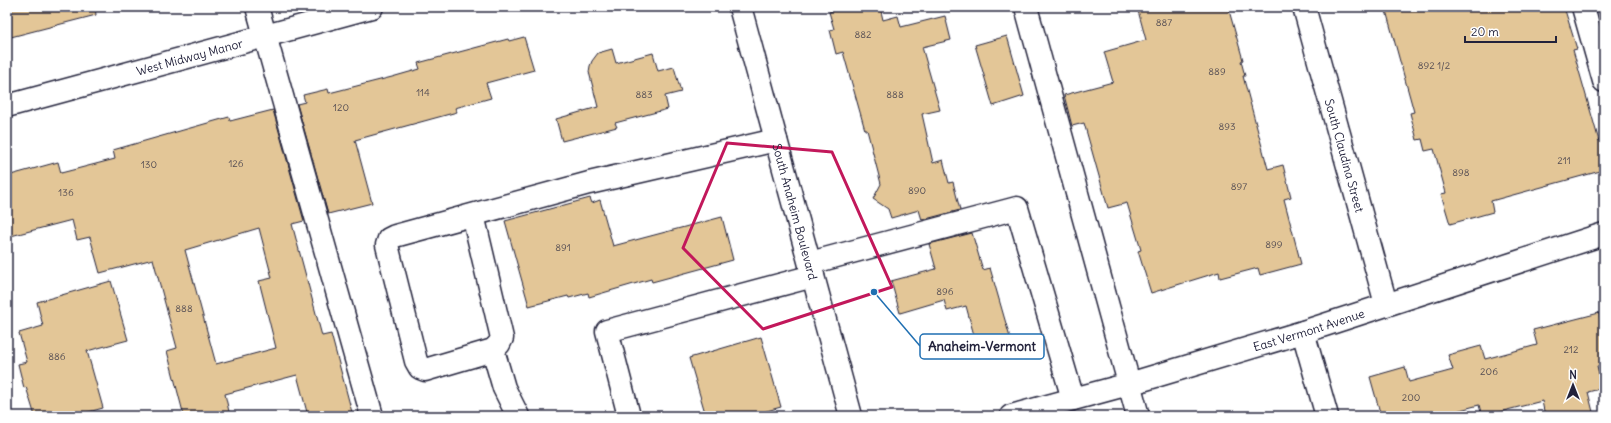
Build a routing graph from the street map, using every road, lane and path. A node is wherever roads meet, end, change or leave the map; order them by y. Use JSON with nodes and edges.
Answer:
{"nodes":[{"id":1,"x":257,"y":7,"type":"edge"},
{"id":2,"x":372,"y":7,"type":"edge"},
{"id":3,"x":740,"y":7,"type":"edge"},
{"id":4,"x":1026,"y":7,"type":"edge"},
{"id":5,"x":1304,"y":7,"type":"edge"},
{"id":6,"x":1583,"y":7,"type":"edge"},
{"id":7,"x":265,"y":36,"type":"junction"},
{"id":8,"x":1604,"y":81,"type":"edge"},
{"id":9,"x":7,"y":106,"type":"edge"},
{"id":10,"x":776,"y":140,"type":"junction"},
{"id":11,"x":473,"y":215,"type":"junction"},
{"id":12,"x":1604,"y":234,"type":"edge"},
{"id":13,"x":811,"y":269,"type":"junction"},
{"id":14,"x":1386,"y":304,"type":"junction"},
{"id":15,"x":1303,"y":332,"type":"junction"},
{"id":16,"x":493,"y":350,"type":"junction"},
{"id":17,"x":1129,"y":384,"type":"junction"},
{"id":18,"x":1073,"y":399,"type":"junction"},
{"id":19,"x":372,"y":416,"type":"edge"},
{"id":20,"x":518,"y":416,"type":"edge"},
{"id":21,"x":629,"y":416,"type":"edge"},
{"id":22,"x":851,"y":416,"type":"edge"},
{"id":23,"x":1011,"y":416,"type":"edge"},
{"id":24,"x":1138,"y":416,"type":"edge"},
{"id":25,"x":1327,"y":416,"type":"edge"}],
"edges":[{"from":1,"to":7,"type":"street"},
{"from":2,"to":7,"type":"street","name":"West Midway Manor"},
{"from":3,"to":10,"type":"street","name":"South Anaheim Boulevard"},
{"from":4,"to":17,"type":"street"},
{"from":5,"to":14,"type":"street","name":"South Claudina Street"},
{"from":6,"to":8,"type":"street"},
{"from":7,"to":9,"type":"street","name":"West Midway Manor"},
{"from":7,"to":19,"type":"street"},
{"from":10,"to":11,"type":"street"},
{"from":10,"to":13,"type":"street","name":"South Anaheim Boulevard"},
{"from":11,"to":16,"type":"street"},
{"from":11,"to":16,"type":"street"},
{"from":12,"to":14,"type":"street","name":"East Vermont Avenue"},
{"from":13,"to":18,"type":"street"},
{"from":13,"to":21,"type":"street"},
{"from":13,"to":22,"type":"street","name":"South Anaheim Boulevard"},
{"from":14,"to":15,"type":"street","name":"East Vermont Avenue"},
{"from":15,"to":17,"type":"street","name":"East Vermont Avenue"},
{"from":15,"to":25,"type":"street"},
{"from":16,"to":20,"type":"street"},
{"from":17,"to":18,"type":"street","name":"East Vermont Avenue"},
{"from":17,"to":24,"type":"street"},
{"from":18,"to":23,"type":"street","name":"East Vermont Avenue"}]}
